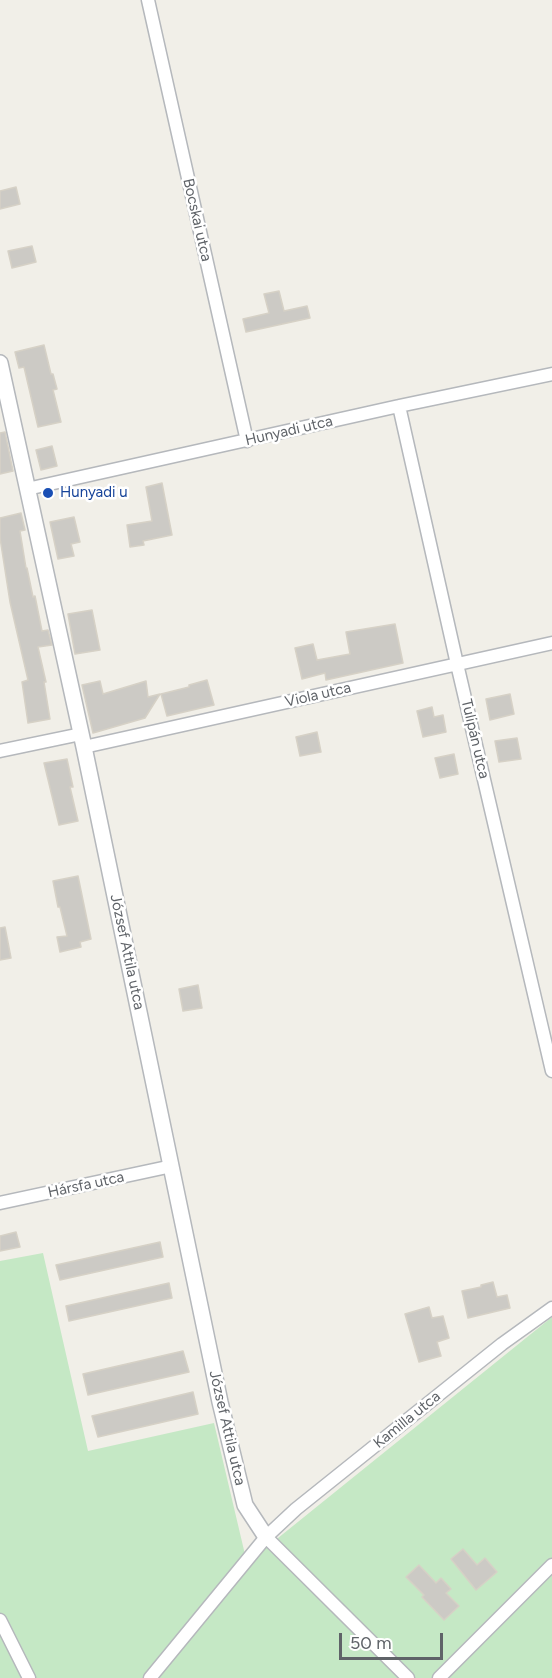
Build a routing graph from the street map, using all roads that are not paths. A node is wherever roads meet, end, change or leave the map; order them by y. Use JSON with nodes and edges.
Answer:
{"nodes":[{"id":1,"x":148,"y":0,"type":"edge"},
{"id":2,"x":1,"y":373,"type":"edge"},
{"id":3,"x":552,"y":374,"type":"edge"},
{"id":4,"x":399,"y":406,"type":"junction"},
{"id":5,"x":247,"y":441,"type":"junction"},
{"id":6,"x":27,"y":489,"type":"junction"},
{"id":7,"x":552,"y":643,"type":"edge"},
{"id":8,"x":457,"y":664,"type":"junction"},
{"id":9,"x":82,"y":740,"type":"junction"},
{"id":10,"x":0,"y":751,"type":"edge"},
{"id":11,"x":552,"y":1071,"type":"edge"},
{"id":12,"x":172,"y":1166,"type":"junction"},
{"id":13,"x":0,"y":1203,"type":"edge"},
{"id":14,"x":552,"y":1308,"type":"edge"},
{"id":15,"x":266,"y":1537,"type":"junction"},
{"id":16,"x":552,"y":1565,"type":"edge"},
{"id":17,"x":0,"y":1620,"type":"edge"},
{"id":18,"x":29,"y":1678,"type":"edge"},
{"id":19,"x":150,"y":1678,"type":"edge"},
{"id":20,"x":408,"y":1678,"type":"edge"},
{"id":21,"x":439,"y":1678,"type":"edge"}],
"edges":[{"from":1,"to":5,"type":"street","name":"Bocskai utca"},
{"from":2,"to":6,"type":"street","name":"József Attila utca"},
{"from":3,"to":4,"type":"street","name":"Hunyadi utca"},
{"from":4,"to":5,"type":"street","name":"Hunyadi utca"},
{"from":4,"to":8,"type":"street","name":"Tulipán utca"},
{"from":5,"to":6,"type":"street","name":"Hunyadi utca"},
{"from":6,"to":9,"type":"street","name":"József Attila utca"},
{"from":7,"to":8,"type":"street","name":"Viola utca"},
{"from":8,"to":9,"type":"street","name":"Viola utca"},
{"from":8,"to":11,"type":"street","name":"Tulipán utca"},
{"from":9,"to":10,"type":"street","name":"Viola utca"},
{"from":9,"to":12,"type":"street","name":"József Attila utca"},
{"from":12,"to":13,"type":"street","name":"Hársfa utca"},
{"from":12,"to":15,"type":"street","name":"József Attila utca"},
{"from":14,"to":15,"type":"street","name":"Kamilla utca"},
{"from":15,"to":19,"type":"street","name":"Kamilla utca"},
{"from":15,"to":20,"type":"street"},
{"from":16,"to":21,"type":"street"},
{"from":17,"to":18,"type":"street"}]}
